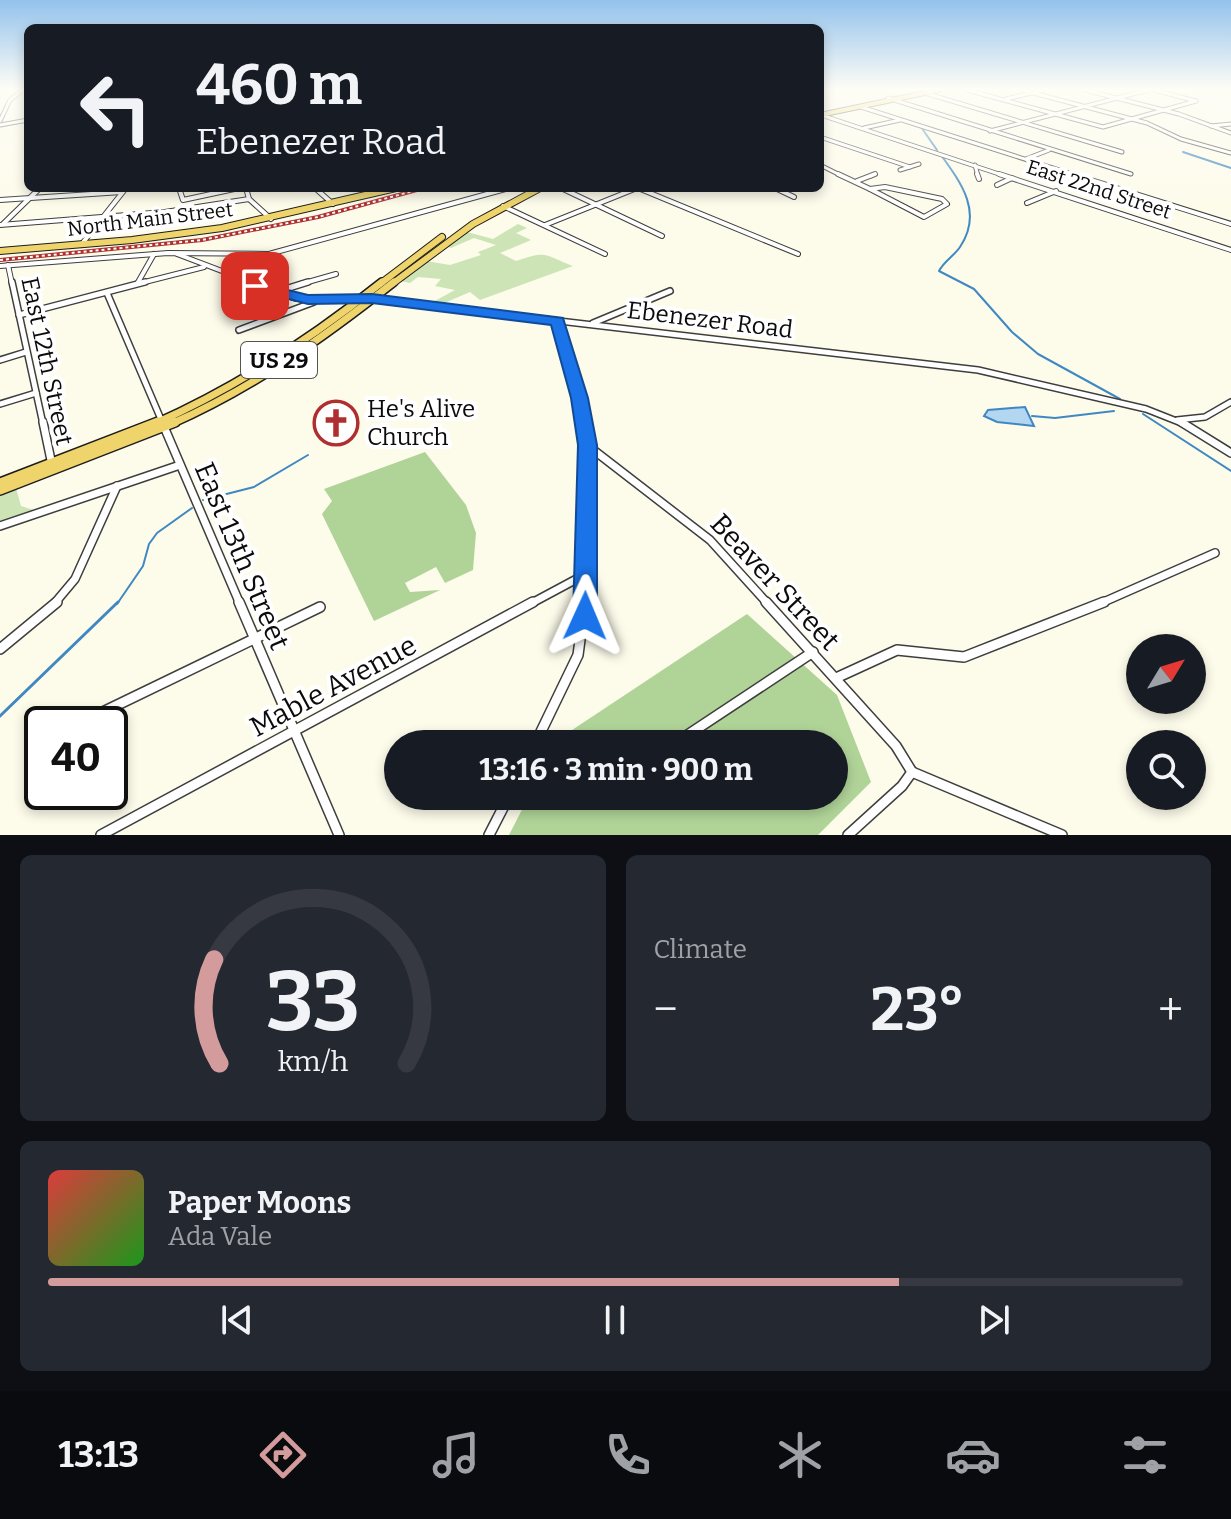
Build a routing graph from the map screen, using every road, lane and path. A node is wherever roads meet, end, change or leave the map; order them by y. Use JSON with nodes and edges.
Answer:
{"nodes":[{"id":1,"x":860,"y":129,"type":"edge"},
{"id":2,"x":930,"y":129,"type":"edge"},
{"id":3,"x":984,"y":129,"type":"edge"},
{"id":4,"x":997,"y":129,"type":"edge"},
{"id":5,"x":1045,"y":129,"type":"edge"},
{"id":6,"x":1156,"y":129,"type":"edge"},
{"id":7,"x":990,"y":131,"type":"junction"},
{"id":8,"x":824,"y":138,"type":"edge"},
{"id":9,"x":1049,"y":150,"type":"junction"},
{"id":10,"x":1122,"y":152,"type":"dead end"},
{"id":11,"x":1231,"y":153,"type":"edge"},
{"id":12,"x":1026,"y":159,"type":"junction"},
{"id":13,"x":919,"y":164,"type":"dead end"},
{"id":14,"x":975,"y":165,"type":"junction"},
{"id":15,"x":824,"y":167,"type":"edge"},
{"id":16,"x":910,"y":167,"type":"junction"},
{"id":17,"x":900,"y":170,"type":"dead end"},
{"id":18,"x":875,"y":174,"type":"dead end"},
{"id":19,"x":1131,"y":174,"type":"dead end"},
{"id":20,"x":1014,"y":178,"type":"junction"},
{"id":21,"x":979,"y":179,"type":"dead end"},
{"id":22,"x":857,"y":181,"type":"junction"},
{"id":23,"x":997,"y":185,"type":"dead end"},
{"id":24,"x":870,"y":189,"type":"junction"},
{"id":25,"x":1056,"y":191,"type":"junction"},
{"id":26,"x":36,"y":192,"type":"edge"},
{"id":27,"x":100,"y":192,"type":"edge"},
{"id":28,"x":122,"y":192,"type":"edge"},
{"id":29,"x":180,"y":192,"type":"edge"},
{"id":30,"x":220,"y":192,"type":"edge"},
{"id":31,"x":247,"y":192,"type":"edge"},
{"id":32,"x":320,"y":192,"type":"edge"},
{"id":33,"x":366,"y":192,"type":"edge"},
{"id":34,"x":381,"y":192,"type":"edge"},
{"id":35,"x":494,"y":192,"type":"edge"},
{"id":36,"x":521,"y":192,"type":"edge"},
{"id":37,"x":532,"y":192,"type":"edge"},
{"id":38,"x":569,"y":192,"type":"edge"},
{"id":39,"x":627,"y":192,"type":"edge"},
{"id":40,"x":647,"y":192,"type":"edge"},
{"id":41,"x":783,"y":192,"type":"edge"},
{"id":42,"x":369,"y":195,"type":"junction"},
{"id":43,"x":794,"y":197,"type":"dead end"},
{"id":44,"x":30,"y":198,"type":"junction"},
{"id":45,"x":249,"y":199,"type":"junction"},
{"id":46,"x":0,"y":200,"type":"edge"},
{"id":47,"x":1027,"y":203,"type":"dead end"},
{"id":48,"x":333,"y":204,"type":"junction"},
{"id":49,"x":593,"y":205,"type":"junction"},
{"id":50,"x":503,"y":206,"type":"junction"},
{"id":51,"x":103,"y":217,"type":"junction"},
{"id":52,"x":271,"y":219,"type":"junction"},
{"id":53,"x":1231,"y":224,"type":"edge"},
{"id":54,"x":1,"y":225,"type":"edge"},
{"id":55,"x":545,"y":225,"type":"junction"},
{"id":56,"x":662,"y":236,"type":"dead end"},
{"id":57,"x":81,"y":245,"type":"junction"},
{"id":58,"x":1231,"y":250,"type":"edge"},
{"id":59,"x":0,"y":251,"type":"edge"},
{"id":60,"x":154,"y":254,"type":"junction"},
{"id":61,"x":177,"y":254,"type":"junction"},
{"id":62,"x":605,"y":254,"type":"dead end"},
{"id":63,"x":798,"y":254,"type":"dead end"},
{"id":64,"x":4,"y":266,"type":"edge"},
{"id":65,"x":204,"y":267,"type":"junction"},
{"id":66,"x":336,"y":274,"type":"dead end"},
{"id":67,"x":137,"y":285,"type":"junction"},
{"id":68,"x":670,"y":291,"type":"dead end"},
{"id":69,"x":276,"y":292,"type":"junction"},
{"id":70,"x":107,"y":293,"type":"junction"},
{"id":71,"x":362,"y":299,"type":"junction"},
{"id":72,"x":372,"y":299,"type":"junction"},
{"id":73,"x":317,"y":300,"type":"junction"},
{"id":74,"x":19,"y":315,"type":"junction"},
{"id":75,"x":558,"y":322,"type":"junction"},
{"id":76,"x":589,"y":324,"type":"junction"},
{"id":77,"x":239,"y":330,"type":"dead end"},
{"id":78,"x":26,"y":352,"type":"junction"},
{"id":79,"x":0,"y":360,"type":"edge"},
{"id":80,"x":36,"y":393,"type":"junction"},
{"id":81,"x":1231,"y":402,"type":"edge"},
{"id":82,"x":0,"y":404,"type":"edge"},
{"id":83,"x":1177,"y":420,"type":"junction"},
{"id":84,"x":162,"y":425,"type":"junction"},
{"id":85,"x":587,"y":445,"type":"junction"},
{"id":86,"x":1231,"y":453,"type":"edge"},
{"id":87,"x":52,"y":465,"type":"junction"},
{"id":88,"x":180,"y":465,"type":"junction"},
{"id":89,"x":0,"y":483,"type":"edge"},
{"id":90,"x":117,"y":486,"type":"junction"},
{"id":91,"x":0,"y":490,"type":"edge"},
{"id":92,"x":0,"y":526,"type":"edge"},
{"id":93,"x":1215,"y":553,"type":"dead end"},
{"id":94,"x":586,"y":574,"type":"junction"},
{"id":95,"x":320,"y":607,"type":"dead end"},
{"id":96,"x":254,"y":637,"type":"junction"},
{"id":97,"x":0,"y":649,"type":"edge"},
{"id":98,"x":813,"y":652,"type":"junction"},
{"id":99,"x":836,"y":678,"type":"junction"},
{"id":100,"x":114,"y":706,"type":"edge"},
{"id":101,"x":542,"y":730,"type":"edge"},
{"id":102,"x":695,"y":730,"type":"edge"},
{"id":103,"x":293,"y":732,"type":"junction"},
{"id":104,"x":912,"y":772,"type":"junction"},
{"id":105,"x":502,"y":810,"type":"edge"},
{"id":106,"x":101,"y":835,"type":"edge"},
{"id":107,"x":339,"y":835,"type":"edge"},
{"id":108,"x":489,"y":835,"type":"edge"},
{"id":109,"x":848,"y":835,"type":"edge"},
{"id":110,"x":1062,"y":835,"type":"edge"}],
"edges":[{"from":1,"to":14,"type":"street","name":"East 22nd Street"},
{"from":2,"to":12,"type":"street"},
{"from":3,"to":7,"type":"street"},
{"from":4,"to":7,"type":"street"},
{"from":5,"to":10,"type":"street"},
{"from":6,"to":11,"type":"street"},
{"from":7,"to":9,"type":"street"},
{"from":8,"to":16,"type":"street"},
{"from":9,"to":12,"type":"street"},
{"from":9,"to":19,"type":"street"},
{"from":12,"to":53,"type":"street"},
{"from":13,"to":16,"type":"street"},
{"from":14,"to":20,"type":"street","name":"East 22nd Street"},
{"from":14,"to":21,"type":"street"},
{"from":15,"to":22,"type":"street"},
{"from":16,"to":17,"type":"street"},
{"from":18,"to":22,"type":"street"},
{"from":20,"to":23,"type":"street"},
{"from":20,"to":25,"type":"street","name":"East 22nd Street"},
{"from":22,"to":24,"type":"street"},
{"from":24,"to":24,"type":"street"},
{"from":25,"to":47,"type":"street"},
{"from":25,"to":58,"type":"street","name":"East 22nd Street"},
{"from":26,"to":44,"type":"street"},
{"from":27,"to":44,"type":"street"},
{"from":28,"to":51,"type":"street"},
{"from":29,"to":30,"type":"street"},
{"from":31,"to":45,"type":"street"},
{"from":32,"to":48,"type":"street"},
{"from":33,"to":42,"type":"street"},
{"from":34,"to":42,"type":"main road","name":"North Main Street"},
{"from":35,"to":61,"type":"street"},
{"from":36,"to":71,"type":"main road","number":"US 29"},
{"from":37,"to":50,"type":"main road","number":"US 29"},
{"from":38,"to":49,"type":"street"},
{"from":39,"to":49,"type":"street"},
{"from":40,"to":63,"type":"street"},
{"from":41,"to":43,"type":"street"},
{"from":42,"to":48,"type":"main road","name":"North Main Street"},
{"from":44,"to":46,"type":"street"},
{"from":44,"to":54,"type":"street"},
{"from":45,"to":51,"type":"street"},
{"from":45,"to":52,"type":"street"},
{"from":48,"to":52,"type":"main road","name":"North Main Street"},
{"from":49,"to":55,"type":"street"},
{"from":49,"to":56,"type":"street"},
{"from":50,"to":55,"type":"street"},
{"from":50,"to":72,"type":"main road","number":"US 29"},
{"from":51,"to":54,"type":"street"},
{"from":51,"to":57,"type":"street"},
{"from":52,"to":57,"type":"main road","name":"North Main Street"},
{"from":55,"to":62,"type":"street"},
{"from":57,"to":59,"type":"main road","name":"North Main Street"},
{"from":60,"to":61,"type":"street"},
{"from":60,"to":64,"type":"street"},
{"from":60,"to":67,"type":"street"},
{"from":61,"to":65,"type":"street","name":"Ebenezer Road"},
{"from":64,"to":74,"type":"street","name":"East 12th Street"},
{"from":65,"to":67,"type":"street"},
{"from":65,"to":69,"type":"street","name":"Ebenezer Road"},
{"from":66,"to":69,"type":"street"},
{"from":67,"to":70,"type":"street"},
{"from":68,"to":76,"type":"street"},
{"from":69,"to":73,"type":"street","name":"Ebenezer Road"},
{"from":70,"to":74,"type":"street"},
{"from":70,"to":84,"type":"street","name":"East 13th Street"},
{"from":71,"to":72,"type":"street","name":"Ebenezer Road"},
{"from":71,"to":73,"type":"street","name":"Ebenezer Road"},
{"from":71,"to":84,"type":"main road","number":"US 29"},
{"from":72,"to":75,"type":"street","name":"Ebenezer Road"},
{"from":72,"to":84,"type":"main road","number":"US 29"},
{"from":73,"to":77,"type":"street"},
{"from":74,"to":78,"type":"street","name":"East 12th Street"},
{"from":75,"to":76,"type":"street","name":"Ebenezer Road"},
{"from":75,"to":85,"type":"street"},
{"from":76,"to":83,"type":"street","name":"Ebenezer Road"},
{"from":78,"to":79,"type":"street"},
{"from":78,"to":80,"type":"street","name":"East 12th Street"},
{"from":80,"to":82,"type":"street"},
{"from":80,"to":87,"type":"street","name":"East 12th Street"},
{"from":81,"to":83,"type":"street"},
{"from":83,"to":86,"type":"street","name":"Ebenezer Road"},
{"from":84,"to":87,"type":"main road","number":"US 29"},
{"from":84,"to":88,"type":"street","name":"East 13th Street"},
{"from":84,"to":91,"type":"main road","number":"US 29"},
{"from":85,"to":94,"type":"street"},
{"from":85,"to":98,"type":"street","name":"Beaver Street"},
{"from":87,"to":89,"type":"main road","number":"US 29"},
{"from":88,"to":90,"type":"street"},
{"from":88,"to":96,"type":"street","name":"East 13th Street"},
{"from":90,"to":92,"type":"street"},
{"from":90,"to":97,"type":"street"},
{"from":93,"to":99,"type":"street","name":"Beaver Street"},
{"from":94,"to":101,"type":"street"},
{"from":94,"to":103,"type":"street","name":"Mable Avenue"},
{"from":95,"to":96,"type":"street"},
{"from":96,"to":100,"type":"street"},
{"from":96,"to":103,"type":"street","name":"East 13th Street"},
{"from":98,"to":99,"type":"street","name":"Beaver Street"},
{"from":98,"to":102,"type":"street"},
{"from":99,"to":104,"type":"street"},
{"from":103,"to":106,"type":"street","name":"Mable Avenue"},
{"from":103,"to":107,"type":"street","name":"East 13th Street"},
{"from":104,"to":109,"type":"street"},
{"from":104,"to":110,"type":"street"},
{"from":105,"to":108,"type":"street"}]}
